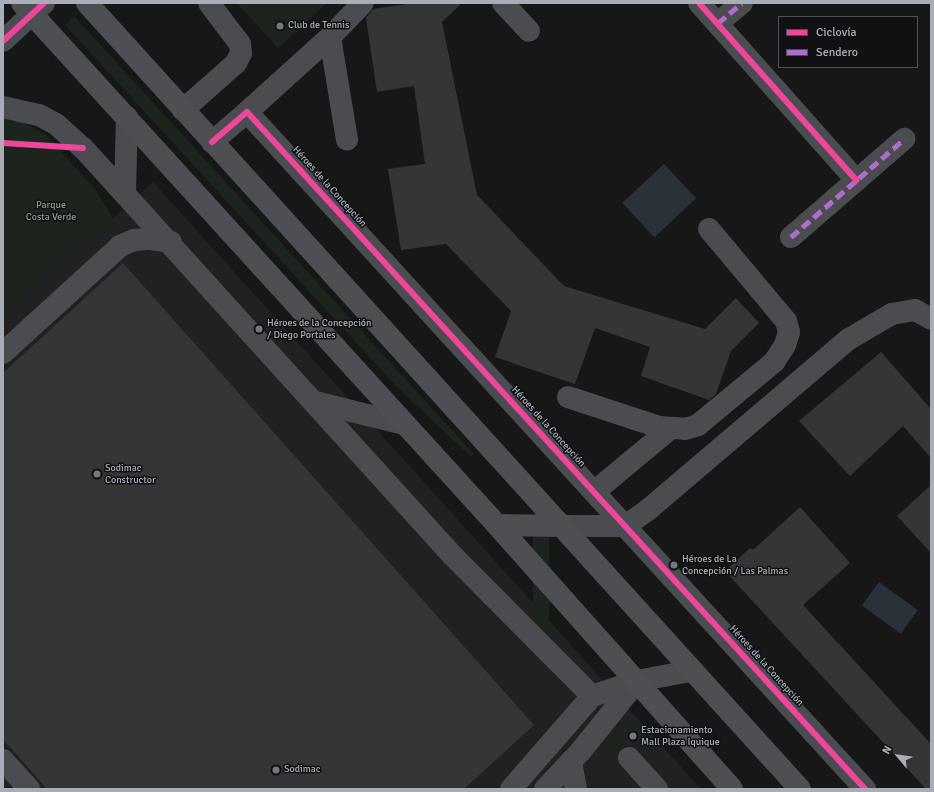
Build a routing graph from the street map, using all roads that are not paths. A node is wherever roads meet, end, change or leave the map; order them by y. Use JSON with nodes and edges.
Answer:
{"nodes":[{"id":1,"x":87,"y":3,"type":"edge"},
{"id":2,"x":209,"y":3,"type":"edge"},
{"id":3,"x":363,"y":3,"type":"edge"},
{"id":4,"x":503,"y":3,"type":"edge"},
{"id":5,"x":699,"y":3,"type":"edge"},
{"id":6,"x":742,"y":3,"type":"edge"},
{"id":7,"x":33,"y":7,"type":"edge"},
{"id":8,"x":718,"y":23,"type":"junction"},
{"id":9,"x":528,"y":31,"type":"dead end"},
{"id":10,"x":330,"y":37,"type":"junction"},
{"id":11,"x":3,"y":41,"type":"edge"},
{"id":12,"x":3,"y":107,"type":"edge"},
{"id":13,"x":183,"y":110,"type":"junction"},
{"id":14,"x":247,"y":112,"type":"junction"},
{"id":15,"x":127,"y":117,"type":"junction"},
{"id":16,"x":904,"y":139,"type":"dead end"},
{"id":17,"x":347,"y":140,"type":"dead end"},
{"id":18,"x":212,"y":142,"type":"junction"},
{"id":19,"x":856,"y":180,"type":"junction"},
{"id":20,"x":125,"y":192,"type":"junction"},
{"id":21,"x":709,"y":229,"type":"dead end"},
{"id":22,"x":791,"y":237,"type":"dead end"},
{"id":23,"x":171,"y":242,"type":"junction"},
{"id":24,"x":931,"y":319,"type":"edge"},
{"id":25,"x":3,"y":353,"type":"edge"},
{"id":26,"x":568,"y":397,"type":"dead end"},
{"id":27,"x":315,"y":402,"type":"junction"},
{"id":28,"x":404,"y":424,"type":"junction"},
{"id":29,"x":670,"y":429,"type":"junction"},
{"id":30,"x":594,"y":492,"type":"junction"},
{"id":31,"x":497,"y":525,"type":"junction"},
{"id":32,"x":563,"y":526,"type":"junction"},
{"id":33,"x":625,"y":526,"type":"junction"},
{"id":34,"x":690,"y":671,"type":"junction"},
{"id":35,"x":637,"y":681,"type":"junction"},
{"id":36,"x":592,"y":696,"type":"junction"},
{"id":37,"x":629,"y":758,"type":"dead end"},
{"id":38,"x":3,"y":760,"type":"edge"},
{"id":39,"x":571,"y":761,"type":"junction"},
{"id":40,"x":29,"y":789,"type":"edge"},
{"id":41,"x":511,"y":789,"type":"edge"},
{"id":42,"x":545,"y":789,"type":"edge"},
{"id":43,"x":576,"y":789,"type":"edge"},
{"id":44,"x":657,"y":789,"type":"edge"},
{"id":45,"x":732,"y":789,"type":"edge"},
{"id":46,"x":800,"y":789,"type":"edge"},
{"id":47,"x":865,"y":789,"type":"edge"}],
"edges":[{"from":1,"to":13,"type":"main road"},
{"from":2,"to":13,"type":"street"},
{"from":3,"to":10,"type":"street"},
{"from":4,"to":9,"type":"street"},
{"from":5,"to":8,"type":"street"},
{"from":6,"to":8,"type":"street"},
{"from":7,"to":11,"type":"street"},
{"from":7,"to":15,"type":"main road"},
{"from":8,"to":19,"type":"street"},
{"from":10,"to":14,"type":"street"},
{"from":10,"to":17,"type":"street"},
{"from":12,"to":20,"type":"street"},
{"from":13,"to":18,"type":"main road"},
{"from":14,"to":18,"type":"street"},
{"from":14,"to":30,"type":"street","name":"Héroes de la Concepción"},
{"from":15,"to":20,"type":"street"},
{"from":15,"to":28,"type":"main road"},
{"from":16,"to":19,"type":"street"},
{"from":18,"to":32,"type":"main road"},
{"from":19,"to":22,"type":"street"},
{"from":20,"to":23,"type":"street"},
{"from":21,"to":29,"type":"street"},
{"from":23,"to":25,"type":"street"},
{"from":23,"to":27,"type":"street"},
{"from":24,"to":33,"type":"street"},
{"from":26,"to":29,"type":"street"},
{"from":27,"to":28,"type":"street"},
{"from":27,"to":36,"type":"street"},
{"from":28,"to":31,"type":"main road"},
{"from":29,"to":30,"type":"street"},
{"from":30,"to":33,"type":"street","name":"Héroes de la Concepción"},
{"from":31,"to":32,"type":"main road"},
{"from":31,"to":35,"type":"main road"},
{"from":32,"to":33,"type":"street"},
{"from":32,"to":34,"type":"main road"},
{"from":33,"to":47,"type":"street","name":"Héroes de la Concepción"},
{"from":34,"to":35,"type":"street"},
{"from":34,"to":46,"type":"main road"},
{"from":35,"to":36,"type":"street"},
{"from":35,"to":39,"type":"street"},
{"from":35,"to":45,"type":"main road"},
{"from":36,"to":41,"type":"street"},
{"from":37,"to":44,"type":"street"},
{"from":38,"to":40,"type":"street"},
{"from":39,"to":42,"type":"street"},
{"from":39,"to":43,"type":"street"}]}
